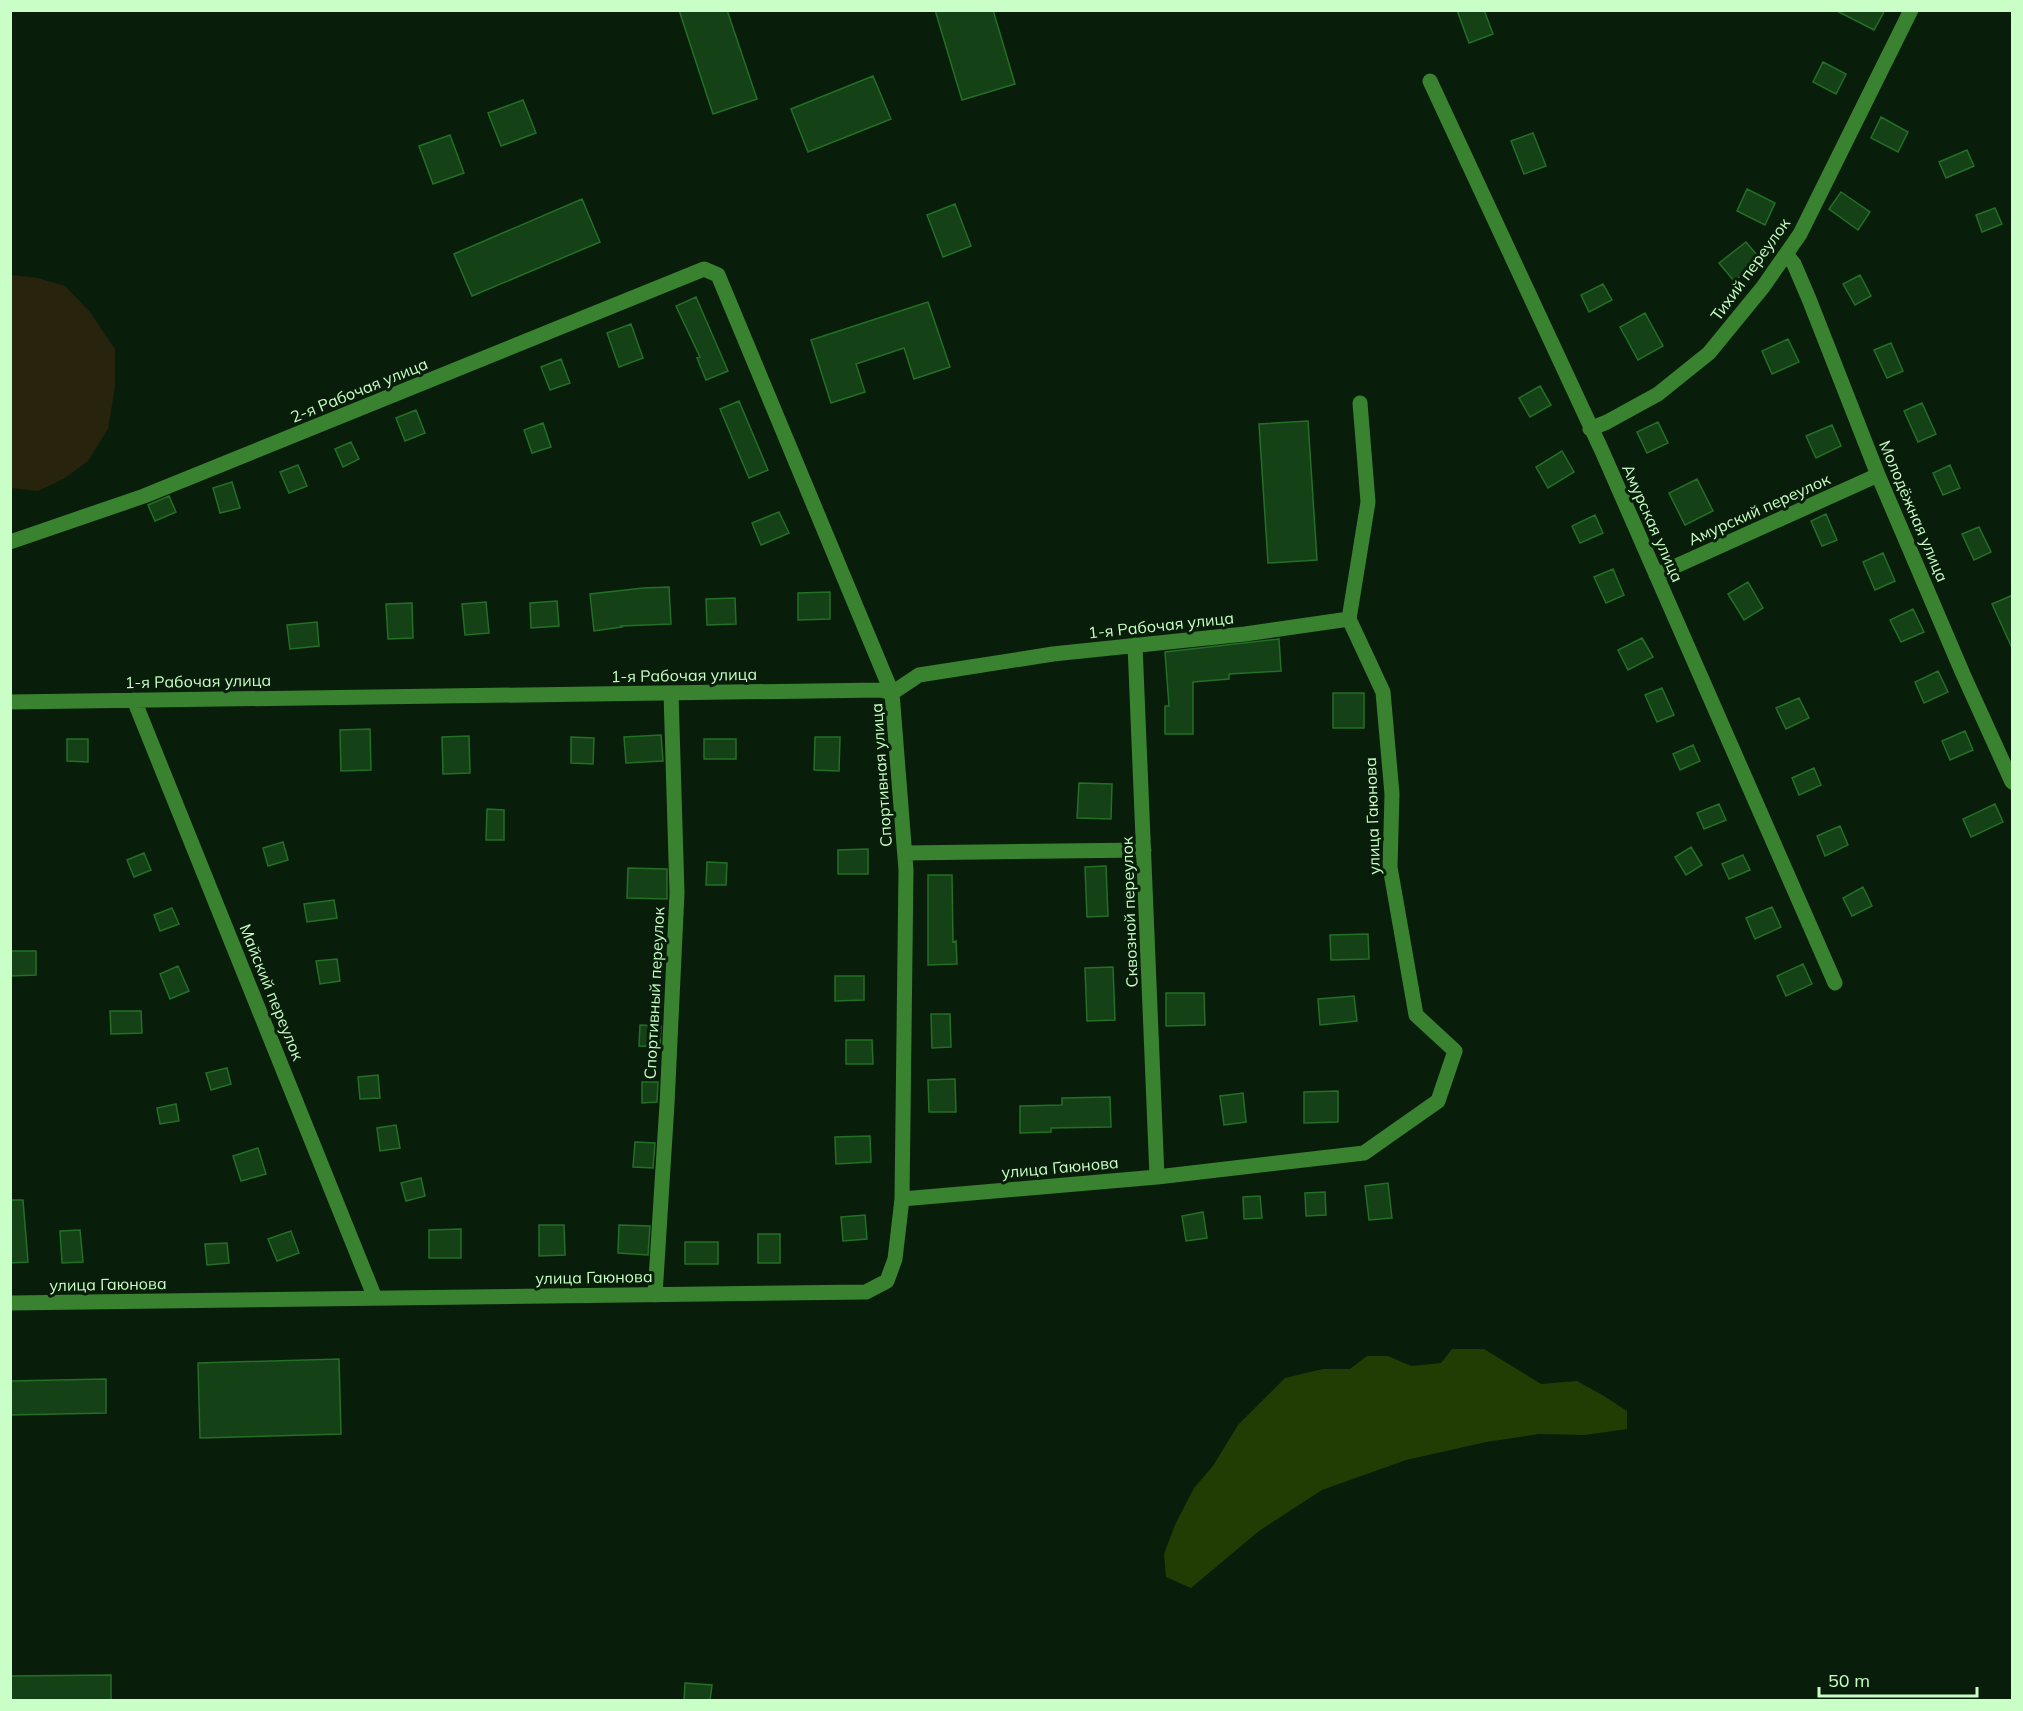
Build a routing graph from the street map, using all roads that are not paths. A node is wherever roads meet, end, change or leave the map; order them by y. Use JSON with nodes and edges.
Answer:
{"nodes":[{"id":1,"x":1911,"y":10,"type":"edge"},
{"id":2,"x":1430,"y":81,"type":"dead end"},
{"id":3,"x":1786,"y":254,"type":"junction"},
{"id":4,"x":718,"y":275,"type":"joint"},
{"id":5,"x":1360,"y":403,"type":"dead end"},
{"id":6,"x":1590,"y":429,"type":"junction"},
{"id":7,"x":1878,"y":475,"type":"junction"},
{"id":8,"x":10,"y":542,"type":"edge"},
{"id":9,"x":1656,"y":575,"type":"junction"},
{"id":10,"x":1349,"y":619,"type":"junction"},
{"id":11,"x":1135,"y":645,"type":"junction"},
{"id":12,"x":671,"y":693,"type":"junction"},
{"id":13,"x":892,"y":693,"type":"junction"},
{"id":14,"x":134,"y":700,"type":"junction"},
{"id":15,"x":10,"y":702,"type":"edge"},
{"id":16,"x":2013,"y":782,"type":"edge"},
{"id":17,"x":1144,"y":850,"type":"junction"},
{"id":18,"x":905,"y":853,"type":"junction"},
{"id":19,"x":1835,"y":983,"type":"dead end"},
{"id":20,"x":1157,"y":1177,"type":"junction"},
{"id":21,"x":902,"y":1199,"type":"junction"},
{"id":22,"x":655,"y":1295,"type":"junction"},
{"id":23,"x":375,"y":1298,"type":"junction"},
{"id":24,"x":10,"y":1303,"type":"edge"}],
"edges":[{"from":1,"to":3,"type":"street","name":"Тихий переулок"},
{"from":2,"to":6,"type":"street","name":"Амурская улица"},
{"from":3,"to":6,"type":"street","name":"Тихий переулок"},
{"from":3,"to":7,"type":"street","name":"Молодёжная улица"},
{"from":4,"to":8,"type":"street","name":"2-я Рабочая улица"},
{"from":4,"to":13,"type":"street","name":"Спортивная улица"},
{"from":5,"to":10,"type":"street"},
{"from":6,"to":9,"type":"street","name":"Амурская улица"},
{"from":7,"to":9,"type":"street","name":"Амурский переулок"},
{"from":7,"to":16,"type":"street","name":"Молодёжная улица"},
{"from":9,"to":19,"type":"street","name":"Амурская улица"},
{"from":10,"to":11,"type":"street","name":"1-я Рабочая улица"},
{"from":10,"to":20,"type":"street","name":"улица Гаюнова"},
{"from":11,"to":13,"type":"street","name":"1-я Рабочая улица"},
{"from":11,"to":17,"type":"street","name":"Сквозной переулок"},
{"from":12,"to":13,"type":"street","name":"1-я Рабочая улица"},
{"from":12,"to":14,"type":"street","name":"1-я Рабочая улица"},
{"from":12,"to":22,"type":"street","name":"Спортивный переулок"},
{"from":13,"to":18,"type":"street","name":"Спортивная улица"},
{"from":14,"to":15,"type":"street","name":"1-я Рабочая улица"},
{"from":14,"to":23,"type":"street","name":"Майский переулок"},
{"from":17,"to":18,"type":"street"},
{"from":17,"to":20,"type":"street","name":"Сквозной переулок"},
{"from":18,"to":21,"type":"street","name":"Спортивная улица"},
{"from":20,"to":21,"type":"street","name":"улица Гаюнова"},
{"from":21,"to":22,"type":"street","name":"улица Гаюнова"},
{"from":22,"to":23,"type":"street","name":"улица Гаюнова"},
{"from":23,"to":24,"type":"street","name":"улица Гаюнова"}]}
